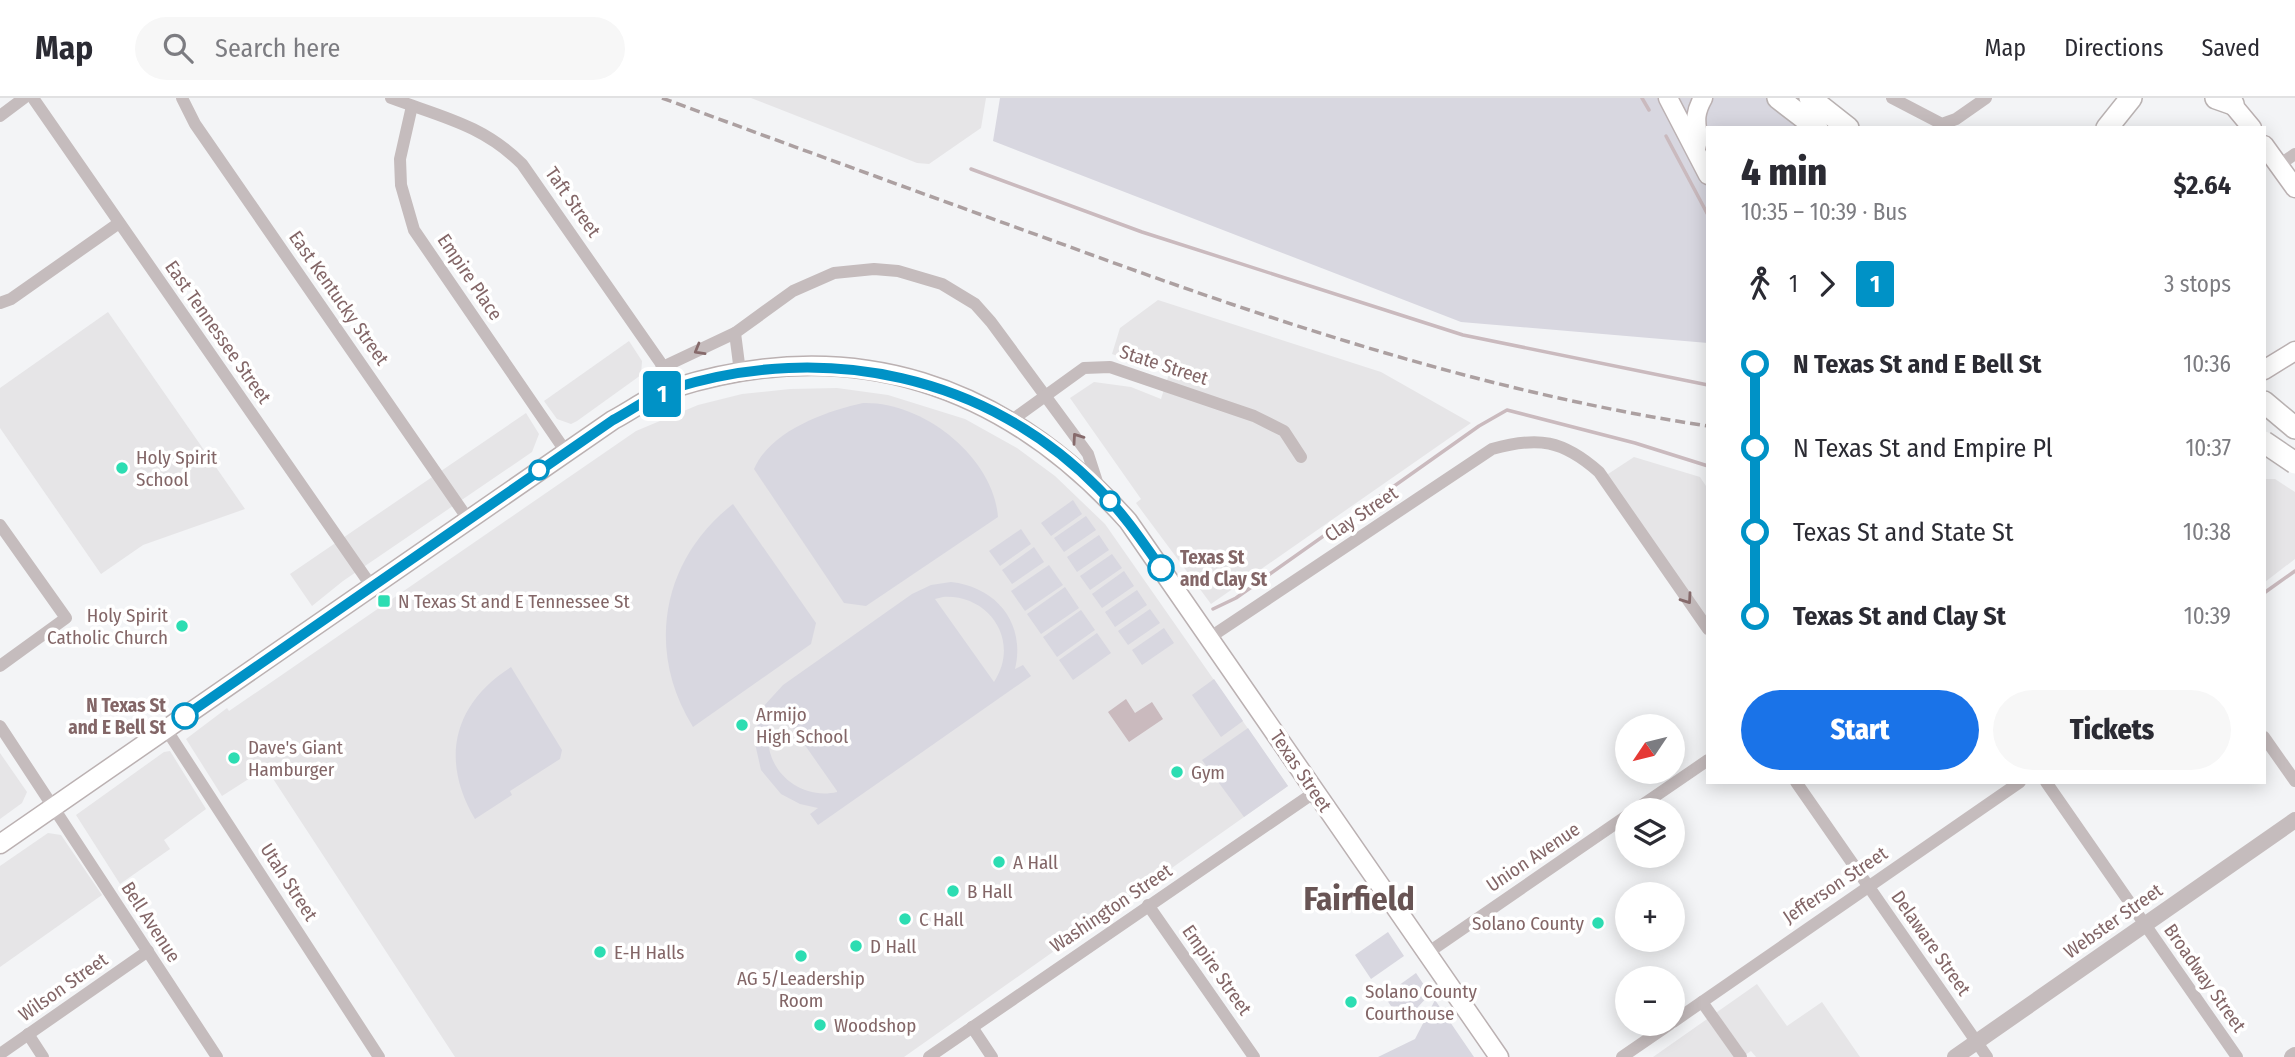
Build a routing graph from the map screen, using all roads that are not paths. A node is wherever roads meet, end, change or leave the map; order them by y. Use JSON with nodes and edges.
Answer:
{"nodes":[{"id":1,"x":24,"y":98,"type":"edge"},
{"id":2,"x":33,"y":98,"type":"edge"},
{"id":3,"x":182,"y":98,"type":"edge"},
{"id":4,"x":391,"y":98,"type":"edge"},
{"id":5,"x":1668,"y":98,"type":"edge"},
{"id":6,"x":1703,"y":98,"type":"edge"},
{"id":7,"x":1778,"y":98,"type":"edge"},
{"id":8,"x":1810,"y":98,"type":"edge"},
{"id":9,"x":1892,"y":98,"type":"edge"},
{"id":10,"x":1986,"y":98,"type":"edge"},
{"id":11,"x":2133,"y":99,"type":"edge"},
{"id":12,"x":2225,"y":100,"type":"edge"},
{"id":13,"x":412,"y":106,"type":"junction"},
{"id":14,"x":0,"y":116,"type":"edge"},
{"id":15,"x":1823,"y":120,"type":"edge"},
{"id":16,"x":1842,"y":126,"type":"edge"},
{"id":17,"x":1852,"y":126,"type":"edge"},
{"id":18,"x":2109,"y":126,"type":"edge"},
{"id":19,"x":2250,"y":126,"type":"edge"},
{"id":20,"x":2266,"y":148,"type":"edge"},
{"id":21,"x":1696,"y":149,"type":"junction"},
{"id":22,"x":2295,"y":154,"type":"edge"},
{"id":23,"x":2279,"y":165,"type":"junction"},
{"id":24,"x":1706,"y":171,"type":"edge"},
{"id":25,"x":2295,"y":188,"type":"edge"},
{"id":26,"x":119,"y":223,"type":"junction"},
{"id":27,"x":0,"y":303,"type":"edge"},
{"id":28,"x":735,"y":333,"type":"junction"},
{"id":29,"x":2295,"y":351,"type":"edge"},
{"id":30,"x":663,"y":367,"type":"junction"},
{"id":31,"x":2266,"y":369,"type":"edge"},
{"id":32,"x":740,"y":372,"type":"junction"},
{"id":33,"x":672,"y":388,"type":"junction"},
{"id":34,"x":1045,"y":395,"type":"junction"},
{"id":35,"x":2266,"y":404,"type":"edge"},
{"id":36,"x":1012,"y":420,"type":"junction"},
{"id":37,"x":2266,"y":421,"type":"edge"},
{"id":38,"x":2295,"y":428,"type":"edge"},
{"id":39,"x":2295,"y":442,"type":"edge"},
{"id":40,"x":2266,"y":443,"type":"edge"},
{"id":41,"x":566,"y":452,"type":"junction"},
{"id":42,"x":1301,"y":457,"type":"dead end"},
{"id":43,"x":2295,"y":463,"type":"edge"},
{"id":44,"x":1099,"y":488,"type":"junction"},
{"id":45,"x":468,"y":519,"type":"junction"},
{"id":46,"x":0,"y":525,"type":"edge"},
{"id":47,"x":372,"y":587,"type":"junction"},
{"id":48,"x":1706,"y":626,"type":"edge"},
{"id":49,"x":1209,"y":638,"type":"junction"},
{"id":50,"x":0,"y":666,"type":"edge"},
{"id":51,"x":0,"y":726,"type":"edge"},
{"id":52,"x":166,"y":729,"type":"junction"},
{"id":53,"x":2266,"y":740,"type":"edge"},
{"id":54,"x":1706,"y":761,"type":"edge"},
{"id":55,"x":2295,"y":781,"type":"edge"},
{"id":56,"x":1797,"y":784,"type":"edge"},
{"id":57,"x":2017,"y":784,"type":"edge"},
{"id":58,"x":2047,"y":784,"type":"edge"},
{"id":59,"x":1315,"y":792,"type":"junction"},
{"id":60,"x":1653,"y":798,"type":"edge"},
{"id":61,"x":53,"y":807,"type":"junction"},
{"id":62,"x":2295,"y":820,"type":"edge"},
{"id":63,"x":1615,"y":824,"type":"edge"},
{"id":64,"x":0,"y":844,"type":"edge"},
{"id":65,"x":1868,"y":886,"type":"junction"},
{"id":66,"x":1148,"y":905,"type":"junction"},
{"id":67,"x":2145,"y":925,"type":"junction"},
{"id":68,"x":148,"y":951,"type":"junction"},
{"id":69,"x":1426,"y":954,"type":"junction"},
{"id":70,"x":1702,"y":1002,"type":"junction"},
{"id":71,"x":1685,"y":1014,"type":"edge"},
{"id":72,"x":972,"y":1027,"type":"junction"},
{"id":73,"x":28,"y":1034,"type":"junction"},
{"id":74,"x":1652,"y":1036,"type":"edge"},
{"id":75,"x":1976,"y":1042,"type":"junction"},
{"id":76,"x":0,"y":1054,"type":"edge"},
{"id":77,"x":43,"y":1057,"type":"edge"},
{"id":78,"x":217,"y":1057,"type":"edge"},
{"id":79,"x":379,"y":1057,"type":"edge"},
{"id":80,"x":929,"y":1057,"type":"edge"},
{"id":81,"x":992,"y":1057,"type":"edge"},
{"id":82,"x":1254,"y":1057,"type":"edge"},
{"id":83,"x":1499,"y":1057,"type":"edge"},
{"id":84,"x":1622,"y":1057,"type":"edge"},
{"id":85,"x":1741,"y":1057,"type":"edge"},
{"id":86,"x":1955,"y":1057,"type":"edge"},
{"id":87,"x":1987,"y":1057,"type":"edge"},
{"id":88,"x":2237,"y":1057,"type":"edge"}],
"edges":[{"from":1,"to":14,"type":"street"},
{"from":2,"to":26,"type":"street","name":"East Tennessee Street"},
{"from":3,"to":45,"type":"street","name":"East Kentucky Street"},
{"from":4,"to":13,"type":"street","name":"Taft Street"},
{"from":5,"to":21,"type":"main road"},
{"from":6,"to":21,"type":"main road"},
{"from":7,"to":15,"type":"highway"},
{"from":8,"to":15,"type":"highway"},
{"from":9,"to":10,"type":"street"},
{"from":11,"to":18,"type":"highway"},
{"from":12,"to":19,"type":"main road"},
{"from":13,"to":30,"type":"street","name":"Taft Street"},
{"from":13,"to":41,"type":"street","name":"Empire Place"},
{"from":15,"to":16,"type":"highway"},
{"from":15,"to":17,"type":"highway"},
{"from":20,"to":23,"type":"main road"},
{"from":21,"to":24,"type":"main road"},
{"from":22,"to":23,"type":"street"},
{"from":23,"to":25,"type":"main road"},
{"from":26,"to":27,"type":"street"},
{"from":26,"to":47,"type":"street","name":"East Tennessee Street"},
{"from":28,"to":30,"type":"street","name":"Texas Street","one_way":true},
{"from":28,"to":32,"type":"street"},
{"from":28,"to":34,"type":"street","name":"Texas Street"},
{"from":29,"to":31,"type":"main road"},
{"from":30,"to":33,"type":"street","name":"Taft Street"},
{"from":32,"to":33,"type":"main road","name":"Texas Street"},
{"from":32,"to":36,"type":"main road","name":"Texas Street"},
{"from":33,"to":41,"type":"main road","name":"Texas Street"},
{"from":34,"to":36,"type":"street","name":"State Street"},
{"from":34,"to":42,"type":"street","name":"State Street"},
{"from":44,"to":34,"type":"street","name":"Texas Street","one_way":true},
{"from":35,"to":38,"type":"highway"},
{"from":36,"to":44,"type":"main road","name":"Texas Street"},
{"from":37,"to":39,"type":"highway"},
{"from":40,"to":43,"type":"highway","bridge":true},
{"from":41,"to":45,"type":"main road","name":"Texas Street"},
{"from":44,"to":49,"type":"main road","name":"Texas Street"},
{"from":45,"to":47,"type":"main road","name":"Texas Street"},
{"from":46,"to":50,"type":"street"},
{"from":47,"to":52,"type":"main road","name":"Texas Street"},
{"from":49,"to":48,"type":"street","name":"Clay Street","one_way":true},
{"from":49,"to":59,"type":"main road","name":"Texas Street"},
{"from":51,"to":61,"type":"street","name":"Bell Avenue"},
{"from":52,"to":61,"type":"main road","name":"Texas Street"},
{"from":52,"to":79,"type":"street","name":"Utah Street"},
{"from":53,"to":55,"type":"street"},
{"from":54,"to":60,"type":"street"},
{"from":56,"to":65,"type":"street","name":"Delaware Street"},
{"from":57,"to":65,"type":"street","name":"Jefferson Street"},
{"from":58,"to":67,"type":"street","name":"Broadway Street"},
{"from":59,"to":66,"type":"street","name":"Washington Street"},
{"from":59,"to":69,"type":"main road","name":"Texas Street"},
{"from":61,"to":64,"type":"main road","name":"Texas Street"},
{"from":61,"to":68,"type":"street","name":"Bell Avenue"},
{"from":62,"to":67,"type":"street","name":"Webster Street"},
{"from":63,"to":69,"type":"street","name":"Union Avenue"},
{"from":65,"to":70,"type":"street","name":"Jefferson Street"},
{"from":65,"to":75,"type":"street","name":"Delaware Street"},
{"from":66,"to":72,"type":"street","name":"Washington Street"},
{"from":66,"to":82,"type":"street","name":"Empire Street"},
{"from":67,"to":75,"type":"street","name":"Webster Street"},
{"from":67,"to":88,"type":"street","name":"Broadway Street"},
{"from":68,"to":73,"type":"street","name":"Wilson Street"},
{"from":68,"to":78,"type":"street","name":"Bell Avenue"},
{"from":69,"to":83,"type":"main road","name":"Texas Street"},
{"from":70,"to":71,"type":"street","name":"Jefferson Street"},
{"from":70,"to":85,"type":"street"},
{"from":72,"to":80,"type":"street","name":"Washington Street"},
{"from":72,"to":81,"type":"street"},
{"from":73,"to":76,"type":"street","name":"Wilson Street"},
{"from":73,"to":77,"type":"street"},
{"from":74,"to":84,"type":"street","name":"Jefferson Street"},
{"from":75,"to":86,"type":"street","name":"Webster Street"},
{"from":75,"to":87,"type":"street","name":"Delaware Street"}]}
